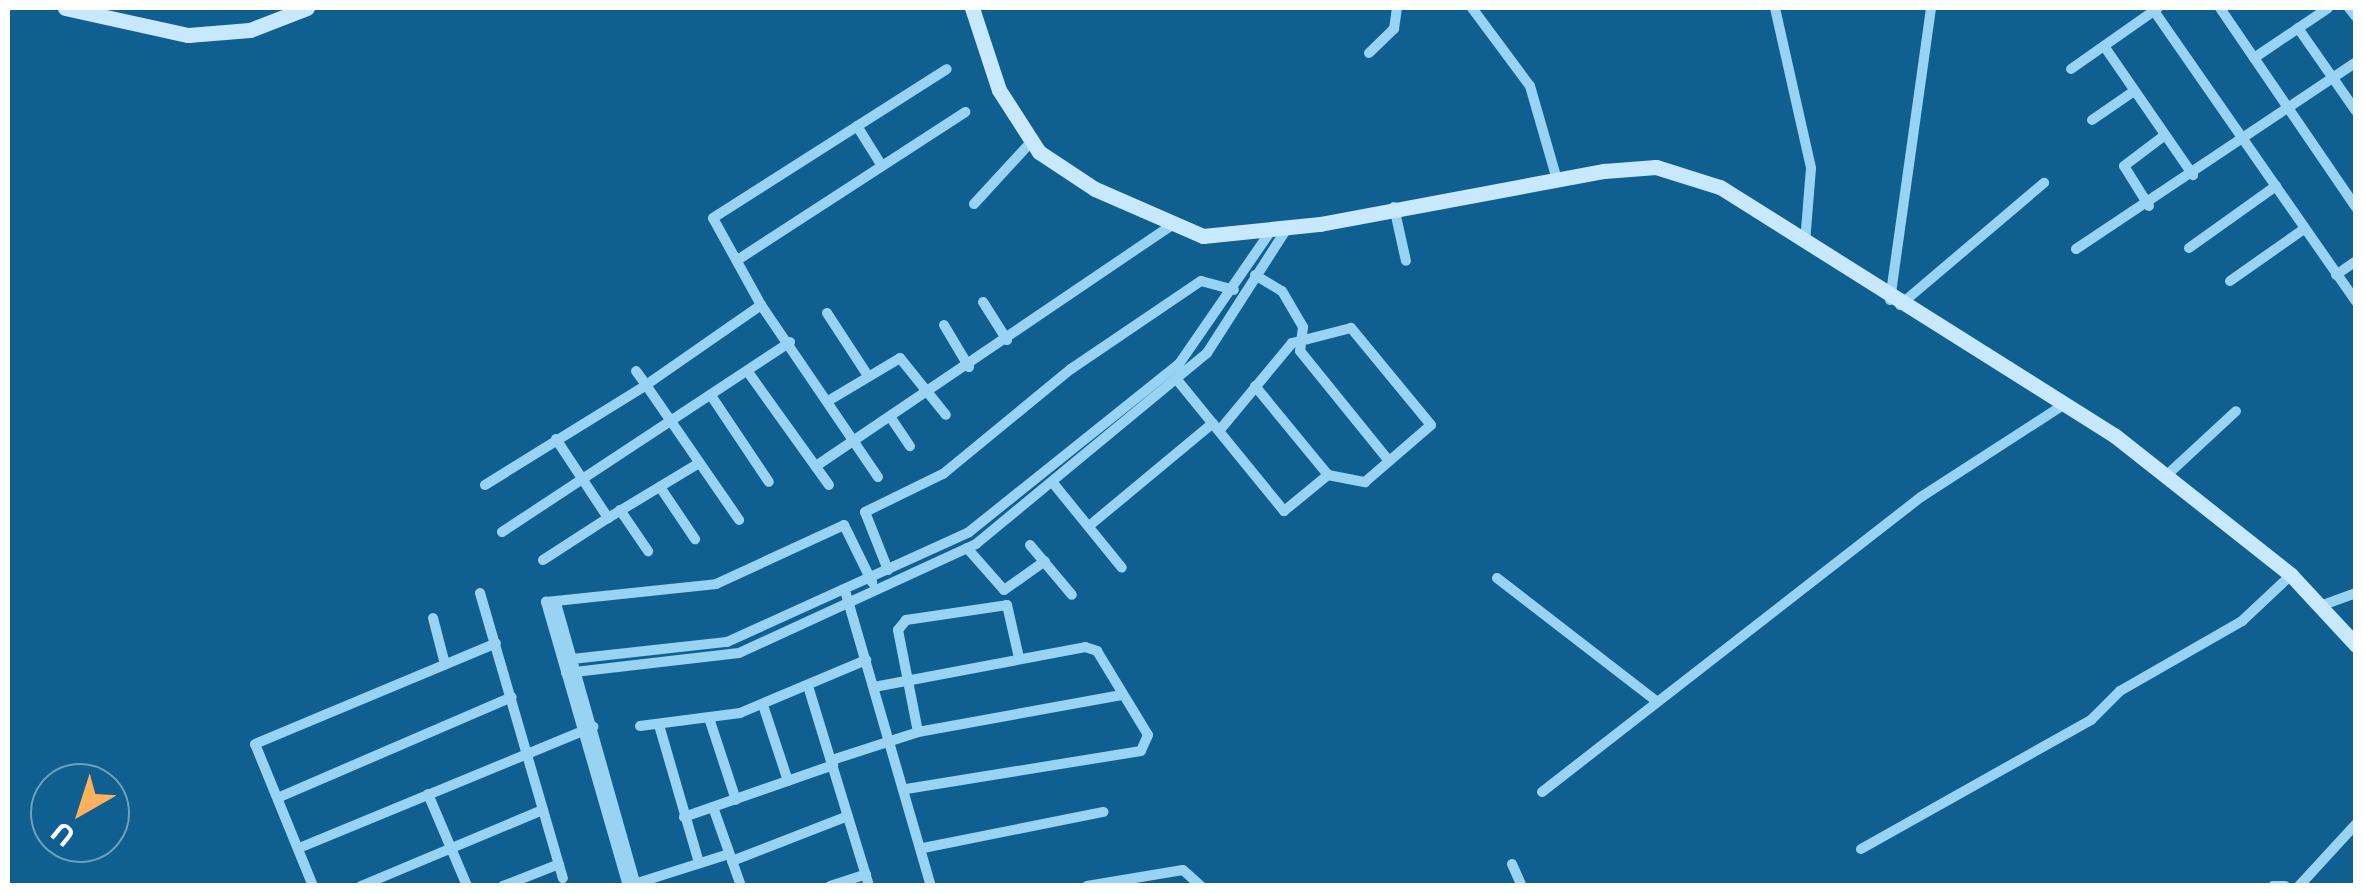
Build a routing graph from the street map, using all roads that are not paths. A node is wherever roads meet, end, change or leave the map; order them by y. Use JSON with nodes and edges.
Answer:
{"nodes":[{"id":1,"x":65,"y":8,"type":"edge"},
{"id":2,"x":307,"y":8,"type":"edge"},
{"id":3,"x":972,"y":8,"type":"edge"},
{"id":4,"x":1397,"y":8,"type":"edge"},
{"id":5,"x":1472,"y":8,"type":"edge"},
{"id":6,"x":1775,"y":8,"type":"edge"},
{"id":7,"x":1931,"y":8,"type":"edge"},
{"id":8,"x":2220,"y":8,"type":"edge"},
{"id":9,"x":2328,"y":8,"type":"edge"},
{"id":10,"x":2349,"y":8,"type":"edge"},
{"id":11,"x":2155,"y":9,"type":"edge"},
{"id":12,"x":2356,"y":17,"type":"edge"},
{"id":13,"x":2298,"y":28,"type":"junction"},
{"id":14,"x":2104,"y":46,"type":"junction"},
{"id":15,"x":1369,"y":53,"type":"dead end"},
{"id":16,"x":2254,"y":58,"type":"junction"},
{"id":17,"x":2356,"y":62,"type":"edge"},
{"id":18,"x":947,"y":69,"type":"dead end"},
{"id":19,"x":2071,"y":69,"type":"dead end"},
{"id":20,"x":2333,"y":78,"type":"junction"},
{"id":21,"x":2134,"y":90,"type":"junction"},
{"id":22,"x":2290,"y":110,"type":"junction"},
{"id":23,"x":2356,"y":111,"type":"edge"},
{"id":24,"x":965,"y":112,"type":"dead end"},
{"id":25,"x":2092,"y":120,"type":"dead end"},
{"id":26,"x":858,"y":126,"type":"junction"},
{"id":27,"x":2165,"y":135,"type":"junction"},
{"id":28,"x":2244,"y":142,"type":"junction"},
{"id":29,"x":1026,"y":149,"type":"junction"},
{"id":30,"x":882,"y":166,"type":"junction"},
{"id":31,"x":2193,"y":175,"type":"junction"},
{"id":32,"x":1556,"y":176,"type":"junction"},
{"id":33,"x":2044,"y":183,"type":"dead end"},
{"id":34,"x":2276,"y":186,"type":"junction"},
{"id":35,"x":974,"y":204,"type":"dead end"},
{"id":36,"x":2149,"y":206,"type":"junction"},
{"id":37,"x":2356,"y":207,"type":"edge"},
{"id":38,"x":1395,"y":210,"type":"junction"},
{"id":39,"x":2304,"y":229,"type":"junction"},
{"id":40,"x":1168,"y":230,"type":"junction"},
{"id":41,"x":1278,"y":231,"type":"junction"},
{"id":42,"x":1805,"y":242,"type":"junction"},
{"id":43,"x":2190,"y":248,"type":"dead end"},
{"id":44,"x":2076,"y":250,"type":"dead end"},
{"id":45,"x":739,"y":259,"type":"junction"},
{"id":46,"x":1406,"y":262,"type":"dead end"},
{"id":47,"x":2356,"y":262,"type":"edge"},
{"id":48,"x":1247,"y":269,"type":"junction"},
{"id":49,"x":2336,"y":275,"type":"junction"},
{"id":50,"x":1258,"y":277,"type":"junction"},
{"id":51,"x":2230,"y":282,"type":"dead end"},
{"id":52,"x":1234,"y":290,"type":"junction"},
{"id":53,"x":983,"y":302,"type":"dead end"},
{"id":54,"x":2356,"y":302,"type":"edge"},
{"id":55,"x":1894,"y":304,"type":"junction"},
{"id":56,"x":761,"y":305,"type":"junction"},
{"id":57,"x":827,"y":313,"type":"dead end"},
{"id":58,"x":944,"y":326,"type":"dead end"},
{"id":59,"x":1007,"y":340,"type":"junction"},
{"id":60,"x":1301,"y":341,"type":"junction"},
{"id":61,"x":790,"y":342,"type":"junction"},
{"id":62,"x":969,"y":367,"type":"junction"},
{"id":63,"x":636,"y":371,"type":"dead end"},
{"id":64,"x":748,"y":372,"type":"junction"},
{"id":65,"x":868,"y":376,"type":"junction"},
{"id":66,"x":1178,"y":381,"type":"junction"},
{"id":67,"x":646,"y":385,"type":"junction"},
{"id":68,"x":1255,"y":386,"type":"junction"},
{"id":69,"x":930,"y":392,"type":"junction"},
{"id":70,"x":712,"y":397,"type":"junction"},
{"id":71,"x":828,"y":401,"type":"junction"},
{"id":72,"x":2060,"y":409,"type":"junction"},
{"id":73,"x":2236,"y":411,"type":"dead end"},
{"id":74,"x":946,"y":415,"type":"dead end"},
{"id":75,"x":891,"y":418,"type":"junction"},
{"id":76,"x":675,"y":423,"type":"junction"},
{"id":77,"x":1216,"y":427,"type":"junction"},
{"id":78,"x":556,"y":439,"type":"junction"},
{"id":79,"x":854,"y":442,"type":"junction"},
{"id":80,"x":910,"y":446,"type":"dead end"},
{"id":81,"x":1389,"y":461,"type":"junction"},
{"id":82,"x":699,"y":463,"type":"junction"},
{"id":83,"x":816,"y":466,"type":"junction"},
{"id":84,"x":1328,"y":475,"type":"junction"},
{"id":85,"x":2167,"y":475,"type":"junction"},
{"id":86,"x":878,"y":476,"type":"dead end"},
{"id":87,"x":581,"y":481,"type":"junction"},
{"id":88,"x":769,"y":482,"type":"dead end"},
{"id":89,"x":1053,"y":483,"type":"junction"},
{"id":90,"x":485,"y":485,"type":"dead end"},
{"id":91,"x":830,"y":485,"type":"dead end"},
{"id":92,"x":660,"y":486,"type":"junction"},
{"id":93,"x":620,"y":510,"type":"junction"},
{"id":94,"x":608,"y":518,"type":"junction"},
{"id":95,"x":738,"y":520,"type":"dead end"},
{"id":96,"x":1088,"y":526,"type":"junction"},
{"id":97,"x":502,"y":532,"type":"dead end"},
{"id":98,"x":695,"y":539,"type":"dead end"},
{"id":99,"x":1030,"y":545,"type":"dead end"},
{"id":100,"x":967,"y":548,"type":"junction"},
{"id":101,"x":648,"y":551,"type":"dead end"},
{"id":102,"x":543,"y":560,"type":"dead end"},
{"id":103,"x":1044,"y":562,"type":"junction"},
{"id":104,"x":1122,"y":568,"type":"dead end"},
{"id":105,"x":888,"y":570,"type":"junction"},
{"id":106,"x":870,"y":577,"type":"junction"},
{"id":107,"x":1497,"y":578,"type":"dead end"},
{"id":108,"x":2286,"y":578,"type":"junction"},
{"id":109,"x":844,"y":587,"type":"junction"},
{"id":110,"x":875,"y":589,"type":"junction"},
{"id":111,"x":480,"y":592,"type":"dead end"},
{"id":112,"x":2356,"y":593,"type":"edge"},
{"id":113,"x":1072,"y":594,"type":"dead end"},
{"id":114,"x":849,"y":599,"type":"junction"},
{"id":115,"x":2323,"y":605,"type":"junction"},
{"id":116,"x":433,"y":618,"type":"dead end"},
{"id":117,"x":496,"y":643,"type":"junction"},
{"id":118,"x":2356,"y":645,"type":"edge"},
{"id":119,"x":1019,"y":658,"type":"junction"},
{"id":120,"x":866,"y":660,"type":"junction"},
{"id":121,"x":445,"y":664,"type":"junction"},
{"id":122,"x":570,"y":666,"type":"junction"},
{"id":123,"x":908,"y":678,"type":"junction"},
{"id":124,"x":808,"y":686,"type":"junction"},
{"id":125,"x":874,"y":688,"type":"junction"},
{"id":126,"x":1122,"y":695,"type":"junction"},
{"id":127,"x":512,"y":697,"type":"junction"},
{"id":128,"x":1656,"y":701,"type":"junction"},
{"id":129,"x":764,"y":705,"type":"junction"},
{"id":130,"x":710,"y":721,"type":"junction"},
{"id":131,"x":658,"y":725,"type":"junction"},
{"id":132,"x":640,"y":726,"type":"dead end"},
{"id":133,"x":588,"y":728,"type":"junction"},
{"id":134,"x":918,"y":732,"type":"junction"},
{"id":135,"x":892,"y":742,"type":"junction"},
{"id":136,"x":526,"y":752,"type":"junction"},
{"id":137,"x":832,"y":763,"type":"junction"},
{"id":138,"x":788,"y":781,"type":"junction"},
{"id":139,"x":906,"y":788,"type":"junction"},
{"id":140,"x":1542,"y":792,"type":"dead end"},
{"id":141,"x":428,"y":794,"type":"junction"},
{"id":142,"x":282,"y":796,"type":"junction"},
{"id":143,"x":736,"y":800,"type":"junction"},
{"id":144,"x":713,"y":807,"type":"junction"},
{"id":145,"x":543,"y":810,"type":"junction"},
{"id":146,"x":1103,"y":812,"type":"dead end"},
{"id":147,"x":848,"y":816,"type":"junction"},
{"id":148,"x":684,"y":818,"type":"junction"},
{"id":149,"x":2356,"y":824,"type":"edge"},
{"id":150,"x":304,"y":846,"type":"junction"},
{"id":151,"x":450,"y":846,"type":"junction"},
{"id":152,"x":923,"y":848,"type":"junction"},
{"id":153,"x":1861,"y":849,"type":"dead end"},
{"id":154,"x":731,"y":857,"type":"junction"},
{"id":155,"x":700,"y":863,"type":"junction"},
{"id":156,"x":559,"y":864,"type":"junction"},
{"id":157,"x":1512,"y":864,"type":"dead end"},
{"id":158,"x":1141,"y":872,"type":"junction"},
{"id":159,"x":563,"y":878,"type":"dead end"},
{"id":160,"x":868,"y":880,"type":"edge"},
{"id":161,"x":634,"y":885,"type":"edge"},
{"id":162,"x":1091,"y":885,"type":"edge"},
{"id":163,"x":313,"y":886,"type":"edge"},
{"id":164,"x":360,"y":886,"type":"edge"},
{"id":165,"x":467,"y":886,"type":"edge"},
{"id":166,"x":503,"y":886,"type":"edge"},
{"id":167,"x":742,"y":886,"type":"edge"},
{"id":168,"x":830,"y":886,"type":"edge"},
{"id":169,"x":931,"y":886,"type":"edge"},
{"id":170,"x":1144,"y":886,"type":"edge"},
{"id":171,"x":1201,"y":886,"type":"edge"},
{"id":172,"x":1522,"y":886,"type":"edge"},
{"id":173,"x":2299,"y":886,"type":"edge"}],
"edges":[{"from":1,"to":2,"type":"street"},
{"from":3,"to":29,"type":"street"},
{"from":4,"to":15,"type":"street"},
{"from":5,"to":32,"type":"street"},
{"from":6,"to":42,"type":"street"},
{"from":7,"to":55,"type":"street"},
{"from":8,"to":16,"type":"street"},
{"from":9,"to":13,"type":"street"},
{"from":10,"to":12,"type":"street"},
{"from":11,"to":14,"type":"street"},
{"from":11,"to":28,"type":"street"},
{"from":13,"to":16,"type":"street"},
{"from":13,"to":20,"type":"street"},
{"from":14,"to":19,"type":"street"},
{"from":14,"to":21,"type":"street"},
{"from":16,"to":22,"type":"street"},
{"from":17,"to":20,"type":"street"},
{"from":18,"to":26,"type":"street"},
{"from":20,"to":22,"type":"street"},
{"from":20,"to":23,"type":"street"},
{"from":21,"to":25,"type":"street"},
{"from":21,"to":27,"type":"street"},
{"from":22,"to":28,"type":"street"},
{"from":22,"to":37,"type":"street"},
{"from":24,"to":30,"type":"street"},
{"from":26,"to":30,"type":"street"},
{"from":26,"to":45,"type":"street"},
{"from":27,"to":31,"type":"street"},
{"from":27,"to":36,"type":"street"},
{"from":28,"to":31,"type":"street"},
{"from":28,"to":34,"type":"street"},
{"from":29,"to":35,"type":"street"},
{"from":29,"to":40,"type":"street"},
{"from":30,"to":45,"type":"street"},
{"from":31,"to":36,"type":"street"},
{"from":32,"to":38,"type":"street"},
{"from":32,"to":42,"type":"street"},
{"from":33,"to":55,"type":"street"},
{"from":34,"to":39,"type":"street"},
{"from":34,"to":43,"type":"street"},
{"from":36,"to":44,"type":"street"},
{"from":38,"to":41,"type":"street"},
{"from":38,"to":46,"type":"street"},
{"from":39,"to":49,"type":"street"},
{"from":39,"to":51,"type":"street"},
{"from":40,"to":41,"type":"street"},
{"from":40,"to":59,"type":"street"},
{"from":41,"to":48,"type":"street"},
{"from":41,"to":50,"type":"street"},
{"from":42,"to":55,"type":"street"},
{"from":45,"to":56,"type":"street"},
{"from":47,"to":49,"type":"street"},
{"from":48,"to":50,"type":"street"},
{"from":48,"to":52,"type":"street"},
{"from":49,"to":54,"type":"street"},
{"from":50,"to":60,"type":"street"},
{"from":50,"to":66,"type":"street"},
{"from":52,"to":105,"type":"street"},
{"from":52,"to":105,"type":"street"},
{"from":53,"to":59,"type":"street"},
{"from":55,"to":72,"type":"street"},
{"from":56,"to":61,"type":"street"},
{"from":56,"to":67,"type":"street"},
{"from":57,"to":65,"type":"street"},
{"from":58,"to":62,"type":"street"},
{"from":59,"to":62,"type":"street"},
{"from":60,"to":68,"type":"street"},
{"from":60,"to":81,"type":"street"},
{"from":60,"to":81,"type":"street"},
{"from":61,"to":64,"type":"street"},
{"from":61,"to":71,"type":"street"},
{"from":62,"to":69,"type":"street"},
{"from":63,"to":67,"type":"street"},
{"from":64,"to":70,"type":"street"},
{"from":64,"to":83,"type":"street"},
{"from":65,"to":69,"type":"street"},
{"from":65,"to":71,"type":"street"},
{"from":66,"to":77,"type":"street"},
{"from":66,"to":89,"type":"street"},
{"from":67,"to":76,"type":"street"},
{"from":67,"to":78,"type":"street"},
{"from":68,"to":77,"type":"street"},
{"from":68,"to":84,"type":"street"},
{"from":69,"to":74,"type":"street"},
{"from":69,"to":75,"type":"street"},
{"from":70,"to":76,"type":"street"},
{"from":70,"to":88,"type":"street"},
{"from":71,"to":79,"type":"street"},
{"from":72,"to":85,"type":"street"},
{"from":72,"to":128,"type":"street"},
{"from":73,"to":85,"type":"street"},
{"from":75,"to":79,"type":"street"},
{"from":75,"to":80,"type":"street"},
{"from":76,"to":82,"type":"street"},
{"from":76,"to":87,"type":"street"},
{"from":77,"to":84,"type":"street"},
{"from":77,"to":96,"type":"street"},
{"from":78,"to":87,"type":"street"},
{"from":78,"to":90,"type":"street"},
{"from":79,"to":83,"type":"street"},
{"from":79,"to":86,"type":"street"},
{"from":81,"to":84,"type":"street"},
{"from":82,"to":92,"type":"street"},
{"from":82,"to":95,"type":"street"},
{"from":83,"to":91,"type":"street"},
{"from":85,"to":108,"type":"street"},
{"from":87,"to":94,"type":"street"},
{"from":87,"to":97,"type":"street"},
{"from":89,"to":96,"type":"street"},
{"from":89,"to":100,"type":"street"},
{"from":92,"to":93,"type":"street"},
{"from":92,"to":98,"type":"street"},
{"from":93,"to":94,"type":"street"},
{"from":93,"to":101,"type":"street"},
{"from":94,"to":102,"type":"street"},
{"from":96,"to":104,"type":"street"},
{"from":99,"to":103,"type":"street"},
{"from":100,"to":103,"type":"street"},
{"from":100,"to":110,"type":"street"},
{"from":103,"to":113,"type":"street"},
{"from":105,"to":106,"type":"street"},
{"from":106,"to":109,"type":"street"},
{"from":106,"to":110,"type":"street"},
{"from":106,"to":122,"type":"street"},
{"from":107,"to":128,"type":"street"},
{"from":108,"to":115,"type":"street"},
{"from":108,"to":153,"type":"street"},
{"from":109,"to":114,"type":"street"},
{"from":109,"to":122,"type":"street"},
{"from":110,"to":114,"type":"street"},
{"from":111,"to":117,"type":"street"},
{"from":112,"to":115,"type":"street"},
{"from":114,"to":120,"type":"street"},
{"from":114,"to":122,"type":"street"},
{"from":115,"to":118,"type":"street"},
{"from":116,"to":121,"type":"street"},
{"from":117,"to":121,"type":"street"},
{"from":117,"to":127,"type":"street"},
{"from":119,"to":123,"type":"street"},
{"from":119,"to":123,"type":"street"},
{"from":119,"to":126,"type":"street"},
{"from":120,"to":124,"type":"street"},
{"from":120,"to":125,"type":"street"},
{"from":121,"to":142,"type":"street"},
{"from":122,"to":133,"type":"street"},
{"from":123,"to":125,"type":"street"},
{"from":123,"to":134,"type":"street"},
{"from":124,"to":129,"type":"street"},
{"from":124,"to":137,"type":"street"},
{"from":125,"to":135,"type":"street"},
{"from":126,"to":134,"type":"street"},
{"from":126,"to":139,"type":"street"},
{"from":127,"to":136,"type":"street"},
{"from":127,"to":142,"type":"street"},
{"from":128,"to":140,"type":"street"},
{"from":129,"to":130,"type":"street"},
{"from":129,"to":138,"type":"street"},
{"from":130,"to":131,"type":"street"},
{"from":130,"to":143,"type":"street"},
{"from":131,"to":132,"type":"street"},
{"from":131,"to":148,"type":"street"},
{"from":133,"to":136,"type":"street"},
{"from":133,"to":161,"type":"street"},
{"from":134,"to":135,"type":"street"},
{"from":135,"to":137,"type":"street"},
{"from":135,"to":139,"type":"street"},
{"from":136,"to":141,"type":"street"},
{"from":136,"to":145,"type":"street"},
{"from":137,"to":138,"type":"street"},
{"from":137,"to":147,"type":"street"},
{"from":138,"to":143,"type":"street"},
{"from":139,"to":152,"type":"street"},
{"from":141,"to":150,"type":"street"},
{"from":141,"to":151,"type":"street"},
{"from":142,"to":150,"type":"street"},
{"from":143,"to":144,"type":"street"},
{"from":144,"to":148,"type":"street"},
{"from":144,"to":154,"type":"street"},
{"from":145,"to":151,"type":"street"},
{"from":145,"to":156,"type":"street"},
{"from":146,"to":152,"type":"street"},
{"from":147,"to":154,"type":"street"},
{"from":147,"to":160,"type":"street"},
{"from":148,"to":155,"type":"street"},
{"from":149,"to":173,"type":"street"},
{"from":150,"to":163,"type":"street"},
{"from":151,"to":164,"type":"street"},
{"from":151,"to":165,"type":"street"},
{"from":152,"to":169,"type":"street"},
{"from":154,"to":155,"type":"street"},
{"from":154,"to":167,"type":"street"},
{"from":155,"to":161,"type":"street"},
{"from":156,"to":159,"type":"street"},
{"from":156,"to":166,"type":"street"},
{"from":157,"to":172,"type":"street"},
{"from":158,"to":162,"type":"street"},
{"from":158,"to":170,"type":"street"},
{"from":158,"to":171,"type":"street"},
{"from":160,"to":168,"type":"street"}]}
